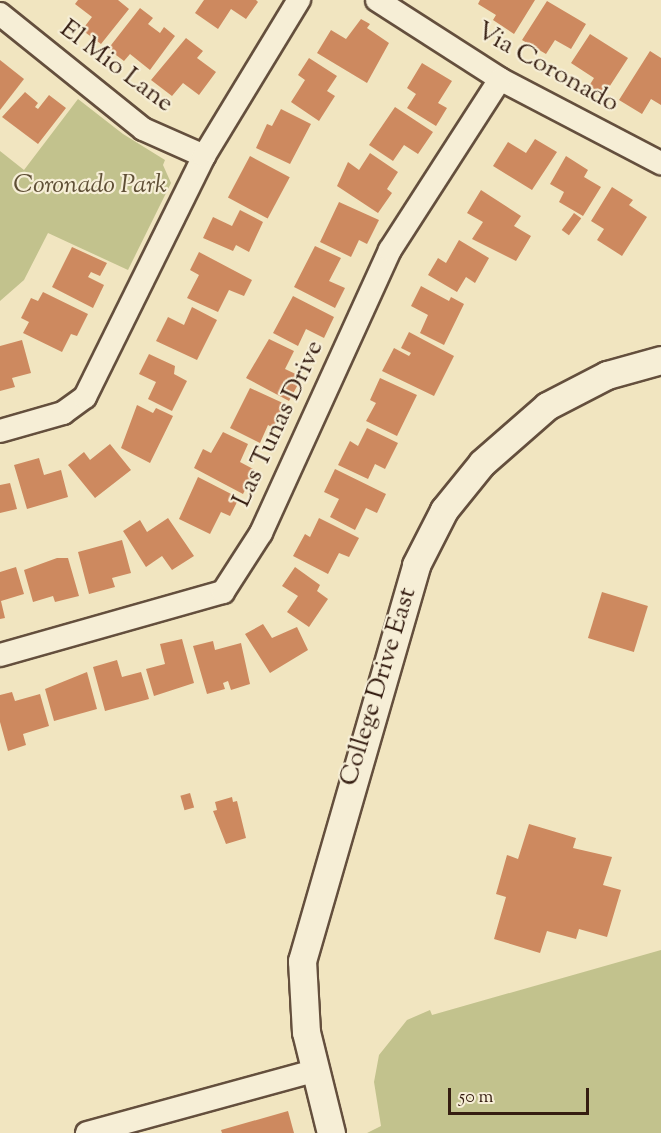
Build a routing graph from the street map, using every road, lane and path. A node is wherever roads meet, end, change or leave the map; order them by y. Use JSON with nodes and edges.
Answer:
{"nodes":[{"id":1,"x":299,"y":0,"type":"edge"},
{"id":2,"x":377,"y":0,"type":"edge"},
{"id":3,"x":0,"y":14,"type":"edge"},
{"id":4,"x":500,"y":79,"type":"junction"},
{"id":5,"x":204,"y":156,"type":"junction"},
{"id":6,"x":661,"y":163,"type":"edge"},
{"id":7,"x":661,"y":360,"type":"edge"},
{"id":8,"x":0,"y":431,"type":"edge"},
{"id":9,"x":0,"y":655,"type":"edge"},
{"id":10,"x":314,"y":1071,"type":"junction"},
{"id":11,"x":87,"y":1133,"type":"edge"},
{"id":12,"x":331,"y":1133,"type":"edge"}],
"edges":[{"from":1,"to":5,"type":"street"},
{"from":2,"to":4,"type":"street","name":"Via Coronado"},
{"from":3,"to":5,"type":"street","name":"El Mio Lane"},
{"from":4,"to":6,"type":"street","name":"Via Coronado"},
{"from":4,"to":9,"type":"street","name":"Las Tunas Drive"},
{"from":5,"to":8,"type":"street"},
{"from":7,"to":10,"type":"street","name":"College Drive East"},
{"from":10,"to":11,"type":"street"},
{"from":10,"to":12,"type":"street","name":"College Drive East"}]}
